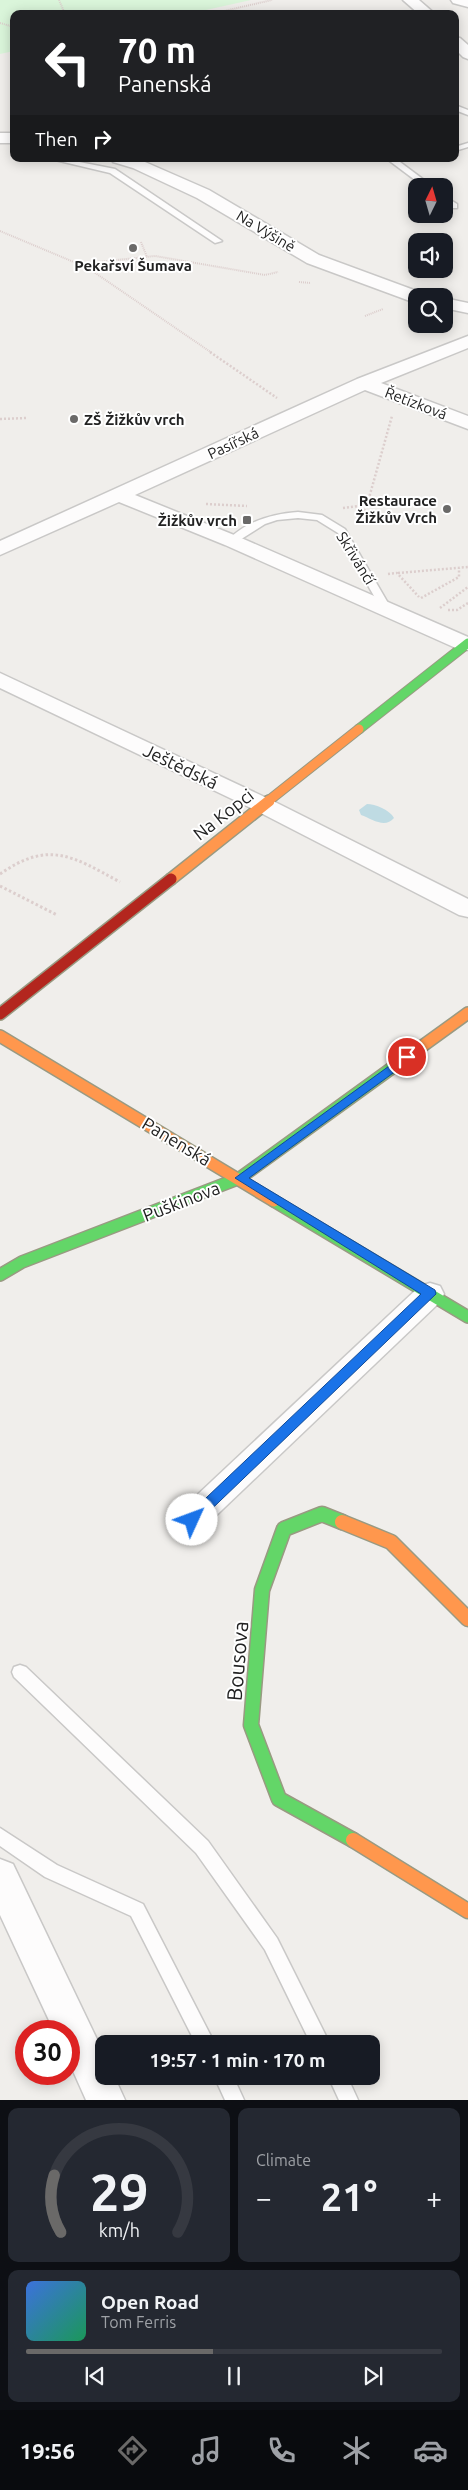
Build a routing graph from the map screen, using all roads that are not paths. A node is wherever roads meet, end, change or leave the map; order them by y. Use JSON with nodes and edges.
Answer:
{"nodes":[{"id":1,"x":410,"y":0,"type":"edge"},
{"id":2,"x":458,"y":0,"type":"edge"},
{"id":3,"x":468,"y":3,"type":"edge"},
{"id":4,"x":423,"y":10,"type":"edge"},
{"id":5,"x":459,"y":45,"type":"edge"},
{"id":6,"x":468,"y":54,"type":"edge"},
{"id":7,"x":67,"y":162,"type":"edge"},
{"id":8,"x":129,"y":162,"type":"edge"},
{"id":9,"x":395,"y":162,"type":"edge"},
{"id":10,"x":417,"y":178,"type":"edge"},
{"id":11,"x":218,"y":241,"type":"dead end"},
{"id":12,"x":408,"y":294,"type":"edge"},
{"id":13,"x":453,"y":305,"type":"edge"},
{"id":14,"x":468,"y":308,"type":"edge"},
{"id":15,"x":468,"y":341,"type":"edge"},
{"id":16,"x":364,"y":383,"type":"junction"},
{"id":17,"x":468,"y":424,"type":"edge"},
{"id":18,"x":118,"y":495,"type":"junction"},
{"id":19,"x":232,"y":541,"type":"junction"},
{"id":20,"x":0,"y":549,"type":"edge"},
{"id":21,"x":387,"y":610,"type":"junction"},
{"id":22,"x":467,"y":644,"type":"edge"},
{"id":23,"x":0,"y":680,"type":"edge"},
{"id":24,"x":262,"y":806,"type":"junction"},
{"id":25,"x":468,"y":909,"type":"edge"},
{"id":26,"x":468,"y":1013,"type":"edge"},
{"id":27,"x":0,"y":1014,"type":"edge"},
{"id":28,"x":0,"y":1036,"type":"edge"},
{"id":29,"x":240,"y":1178,"type":"junction"},
{"id":30,"x":0,"y":1275,"type":"edge"},
{"id":31,"x":430,"y":1294,"type":"junction"},
{"id":32,"x":468,"y":1317,"type":"edge"},
{"id":33,"x":192,"y":1520,"type":"dead end"},
{"id":34,"x":468,"y":1619,"type":"edge"},
{"id":35,"x":20,"y":1672,"type":"dead end"},
{"id":36,"x":0,"y":1836,"type":"edge"},
{"id":37,"x":0,"y":1876,"type":"edge"},
{"id":38,"x":468,"y":1912,"type":"edge"},
{"id":39,"x":201,"y":2035,"type":"edge"},
{"id":40,"x":316,"y":2035,"type":"edge"},
{"id":41,"x":228,"y":2085,"type":"edge"},
{"id":42,"x":342,"y":2085,"type":"edge"},
{"id":43,"x":106,"y":2100,"type":"edge"},
{"id":44,"x":235,"y":2100,"type":"edge"},
{"id":45,"x":349,"y":2100,"type":"edge"}],
"edges":[{"from":1,"to":4,"type":"street"},
{"from":2,"to":3,"type":"street"},
{"from":5,"to":6,"type":"street"},
{"from":7,"to":11,"type":"lane"},
{"from":8,"to":12,"type":"street","name":"Na Výšině"},
{"from":9,"to":10,"type":"lane"},
{"from":13,"to":14,"type":"street"},
{"from":15,"to":16,"type":"street","name":"Pasířská"},
{"from":16,"to":17,"type":"street","name":"Řetízková"},
{"from":16,"to":18,"type":"street","name":"Pasířská"},
{"from":18,"to":19,"type":"street","name":"Skřivánčí"},
{"from":18,"to":20,"type":"street","name":"Pasířská"},
{"from":19,"to":21,"type":"street","name":"Skřivánčí"},
{"from":19,"to":21,"type":"lane","name":"Skřivánčí"},
{"from":21,"to":22,"type":"street","name":"Skřivánčí"},
{"from":22,"to":24,"type":"street","name":"Na Kopci"},
{"from":23,"to":24,"type":"street","name":"Ještědská"},
{"from":24,"to":25,"type":"street","name":"Ještědská"},
{"from":24,"to":27,"type":"street","name":"Na Kopci"},
{"from":26,"to":29,"type":"street","name":"Puškinova"},
{"from":28,"to":29,"type":"street","name":"Panenská"},
{"from":29,"to":30,"type":"street","name":"Puškinova"},
{"from":29,"to":31,"type":"street","name":"Panenská"},
{"from":31,"to":32,"type":"street","name":"Panenská"},
{"from":31,"to":33,"type":"street"},
{"from":34,"to":38,"type":"street","name":"Bousova"},
{"from":35,"to":40,"type":"lane"},
{"from":36,"to":39,"type":"lane"},
{"from":37,"to":43,"type":"street"},
{"from":41,"to":44,"type":"lane"},
{"from":42,"to":45,"type":"lane"}]}
